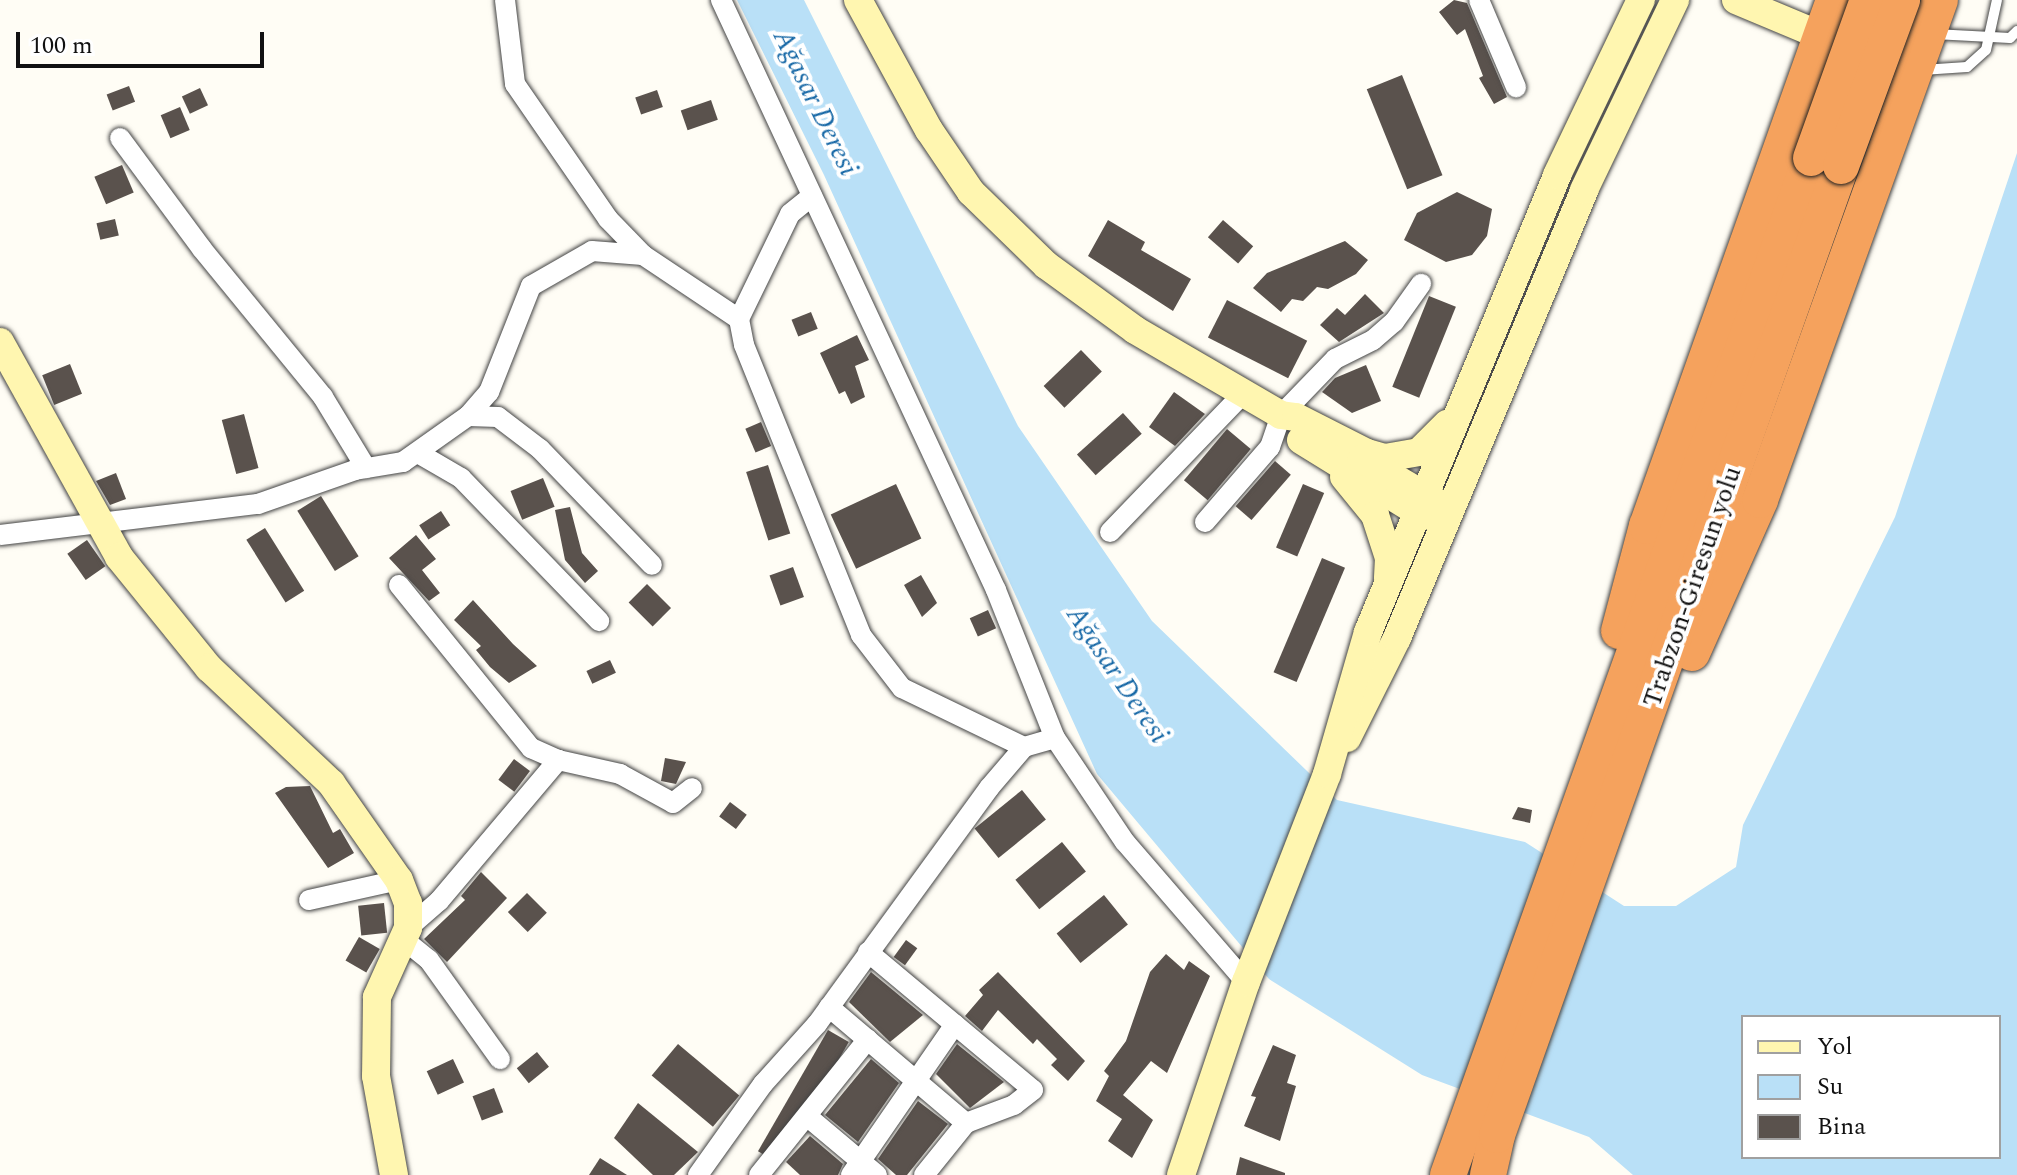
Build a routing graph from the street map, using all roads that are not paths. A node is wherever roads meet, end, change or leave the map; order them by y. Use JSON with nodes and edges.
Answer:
{"nodes":[{"id":1,"x":505,"y":0,"type":"edge"},
{"id":2,"x":721,"y":0,"type":"edge"},
{"id":3,"x":1479,"y":0,"type":"edge"},
{"id":4,"x":1641,"y":0,"type":"edge"},
{"id":5,"x":1675,"y":0,"type":"edge"},
{"id":6,"x":1736,"y":0,"type":"edge"},
{"id":7,"x":1834,"y":0,"type":"edge"},
{"id":8,"x":1868,"y":0,"type":"edge"},
{"id":9,"x":1902,"y":0,"type":"edge"},
{"id":10,"x":1940,"y":0,"type":"edge"},
{"id":11,"x":1997,"y":0,"type":"edge"},
{"id":12,"x":859,"y":1,"type":"edge"},
{"id":13,"x":2017,"y":31,"type":"edge"},
{"id":14,"x":1928,"y":35,"type":"junction"},
{"id":15,"x":1820,"y":36,"type":"junction"},
{"id":16,"x":1990,"y":36,"type":"junction"},
{"id":17,"x":1916,"y":70,"type":"junction"},
{"id":18,"x":1516,"y":87,"type":"dead end"},
{"id":19,"x":120,"y":138,"type":"dead end"},
{"id":20,"x":1826,"y":162,"type":"junction"},
{"id":21,"x":812,"y":196,"type":"junction"},
{"id":22,"x":643,"y":255,"type":"junction"},
{"id":23,"x":1421,"y":284,"type":"dead end"},
{"id":24,"x":739,"y":319,"type":"junction"},
{"id":25,"x":0,"y":342,"type":"edge"},
{"id":26,"x":1243,"y":394,"type":"junction"},
{"id":27,"x":1462,"y":400,"type":"junction"},
{"id":28,"x":1281,"y":415,"type":"junction"},
{"id":29,"x":468,"y":416,"type":"junction"},
{"id":30,"x":1310,"y":435,"type":"junction"},
{"id":31,"x":418,"y":453,"type":"junction"},
{"id":32,"x":366,"y":468,"type":"junction"},
{"id":33,"x":1430,"y":510,"type":"junction"},
{"id":34,"x":1205,"y":522,"type":"dead end"},
{"id":35,"x":97,"y":525,"type":"junction"},
{"id":36,"x":1110,"y":532,"type":"dead end"},
{"id":37,"x":0,"y":535,"type":"edge"},
{"id":38,"x":652,"y":565,"type":"dead end"},
{"id":39,"x":399,"y":585,"type":"dead end"},
{"id":40,"x":1387,"y":587,"type":"junction"},
{"id":41,"x":599,"y":621,"type":"dead end"},
{"id":42,"x":1055,"y":738,"type":"junction"},
{"id":43,"x":1024,"y":747,"type":"junction"},
{"id":44,"x":558,"y":760,"type":"junction"},
{"id":45,"x":1327,"y":774,"type":"junction"},
{"id":46,"x":692,"y":788,"type":"dead end"},
{"id":47,"x":1576,"y":868,"type":"junction"},
{"id":48,"x":399,"y":880,"type":"junction"},
{"id":49,"x":309,"y":900,"type":"dead end"},
{"id":50,"x":406,"y":933,"type":"junction"},
{"id":51,"x":868,"y":952,"type":"junction"},
{"id":52,"x":1249,"y":974,"type":"junction"},
{"id":53,"x":829,"y":1007,"type":"junction"},
{"id":54,"x":955,"y":1024,"type":"junction"},
{"id":55,"x":868,"y":1039,"type":"junction"},
{"id":56,"x":500,"y":1059,"type":"dead end"},
{"id":57,"x":917,"y":1082,"type":"junction"},
{"id":58,"x":808,"y":1117,"type":"junction"},
{"id":59,"x":966,"y":1123,"type":"junction"},
{"id":60,"x":1481,"y":1132,"type":"junction"},
{"id":61,"x":856,"y":1168,"type":"edge"},
{"id":62,"x":769,"y":1171,"type":"edge"},
{"id":63,"x":394,"y":1175,"type":"edge"},
{"id":64,"x":698,"y":1175,"type":"edge"},
{"id":65,"x":877,"y":1175,"type":"edge"},
{"id":66,"x":924,"y":1175,"type":"edge"},
{"id":67,"x":1181,"y":1175,"type":"edge"},
{"id":68,"x":1200,"y":1175,"type":"edge"},
{"id":69,"x":1448,"y":1175,"type":"edge"},
{"id":70,"x":1488,"y":1175,"type":"edge"}],
"edges":[{"from":1,"to":22,"type":"street"},
{"from":2,"to":21,"type":"street"},
{"from":3,"to":18,"type":"street"},
{"from":4,"to":27,"type":"main road"},
{"from":5,"to":33,"type":"main road"},
{"from":6,"to":15,"type":"main road"},
{"from":7,"to":14,"type":"main road"},
{"from":7,"to":15,"type":"highway"},
{"from":8,"to":20,"type":"highway","bridge":true},
{"from":9,"to":20,"type":"highway","bridge":true},
{"from":10,"to":14,"type":"highway"},
{"from":11,"to":16,"type":"lane"},
{"from":12,"to":26,"type":"main road"},
{"from":13,"to":16,"type":"lane"},
{"from":14,"to":16,"type":"lane"},
{"from":14,"to":17,"type":"highway"},
{"from":15,"to":17,"type":"main road"},
{"from":15,"to":47,"type":"highway"},
{"from":16,"to":17,"type":"lane"},
{"from":17,"to":47,"type":"highway"},
{"from":19,"to":32,"type":"street"},
{"from":20,"to":47,"type":"highway"},
{"from":21,"to":24,"type":"street"},
{"from":21,"to":42,"type":"street"},
{"from":22,"to":24,"type":"street"},
{"from":22,"to":29,"type":"street"},
{"from":23,"to":28,"type":"street"},
{"from":24,"to":43,"type":"street"},
{"from":25,"to":35,"type":"main road"},
{"from":26,"to":28,"type":"main road"},
{"from":26,"to":36,"type":"street"},
{"from":27,"to":30,"type":"main road"},
{"from":27,"to":33,"type":"main road"},
{"from":28,"to":30,"type":"main road"},
{"from":28,"to":34,"type":"street"},
{"from":29,"to":31,"type":"street"},
{"from":29,"to":38,"type":"street"},
{"from":30,"to":33,"type":"main road"},
{"from":30,"to":40,"type":"main road"},
{"from":31,"to":32,"type":"street"},
{"from":31,"to":41,"type":"street"},
{"from":32,"to":35,"type":"street"},
{"from":33,"to":40,"type":"main road"},
{"from":33,"to":45,"type":"main road"},
{"from":35,"to":37,"type":"street"},
{"from":35,"to":48,"type":"main road"},
{"from":39,"to":44,"type":"street"},
{"from":40,"to":45,"type":"main road"},
{"from":42,"to":43,"type":"street"},
{"from":42,"to":52,"type":"street"},
{"from":43,"to":51,"type":"street"},
{"from":44,"to":46,"type":"street"},
{"from":44,"to":50,"type":"street"},
{"from":45,"to":52,"type":"main road"},
{"from":47,"to":60,"type":"highway"},
{"from":48,"to":49,"type":"street"},
{"from":48,"to":50,"type":"main road"},
{"from":50,"to":56,"type":"street"},
{"from":50,"to":63,"type":"main road"},
{"from":51,"to":53,"type":"street"},
{"from":51,"to":54,"type":"street"},
{"from":52,"to":67,"type":"main road"},
{"from":52,"to":68,"type":"main road"},
{"from":53,"to":55,"type":"street"},
{"from":53,"to":64,"type":"street"},
{"from":54,"to":57,"type":"street"},
{"from":54,"to":59,"type":"street"},
{"from":55,"to":57,"type":"street"},
{"from":55,"to":58,"type":"street"},
{"from":57,"to":59,"type":"street"},
{"from":57,"to":61,"type":"street"},
{"from":58,"to":61,"type":"street"},
{"from":58,"to":62,"type":"street"},
{"from":59,"to":66,"type":"street"},
{"from":60,"to":69,"type":"highway"},
{"from":60,"to":70,"type":"highway"},
{"from":61,"to":65,"type":"street"}]}
